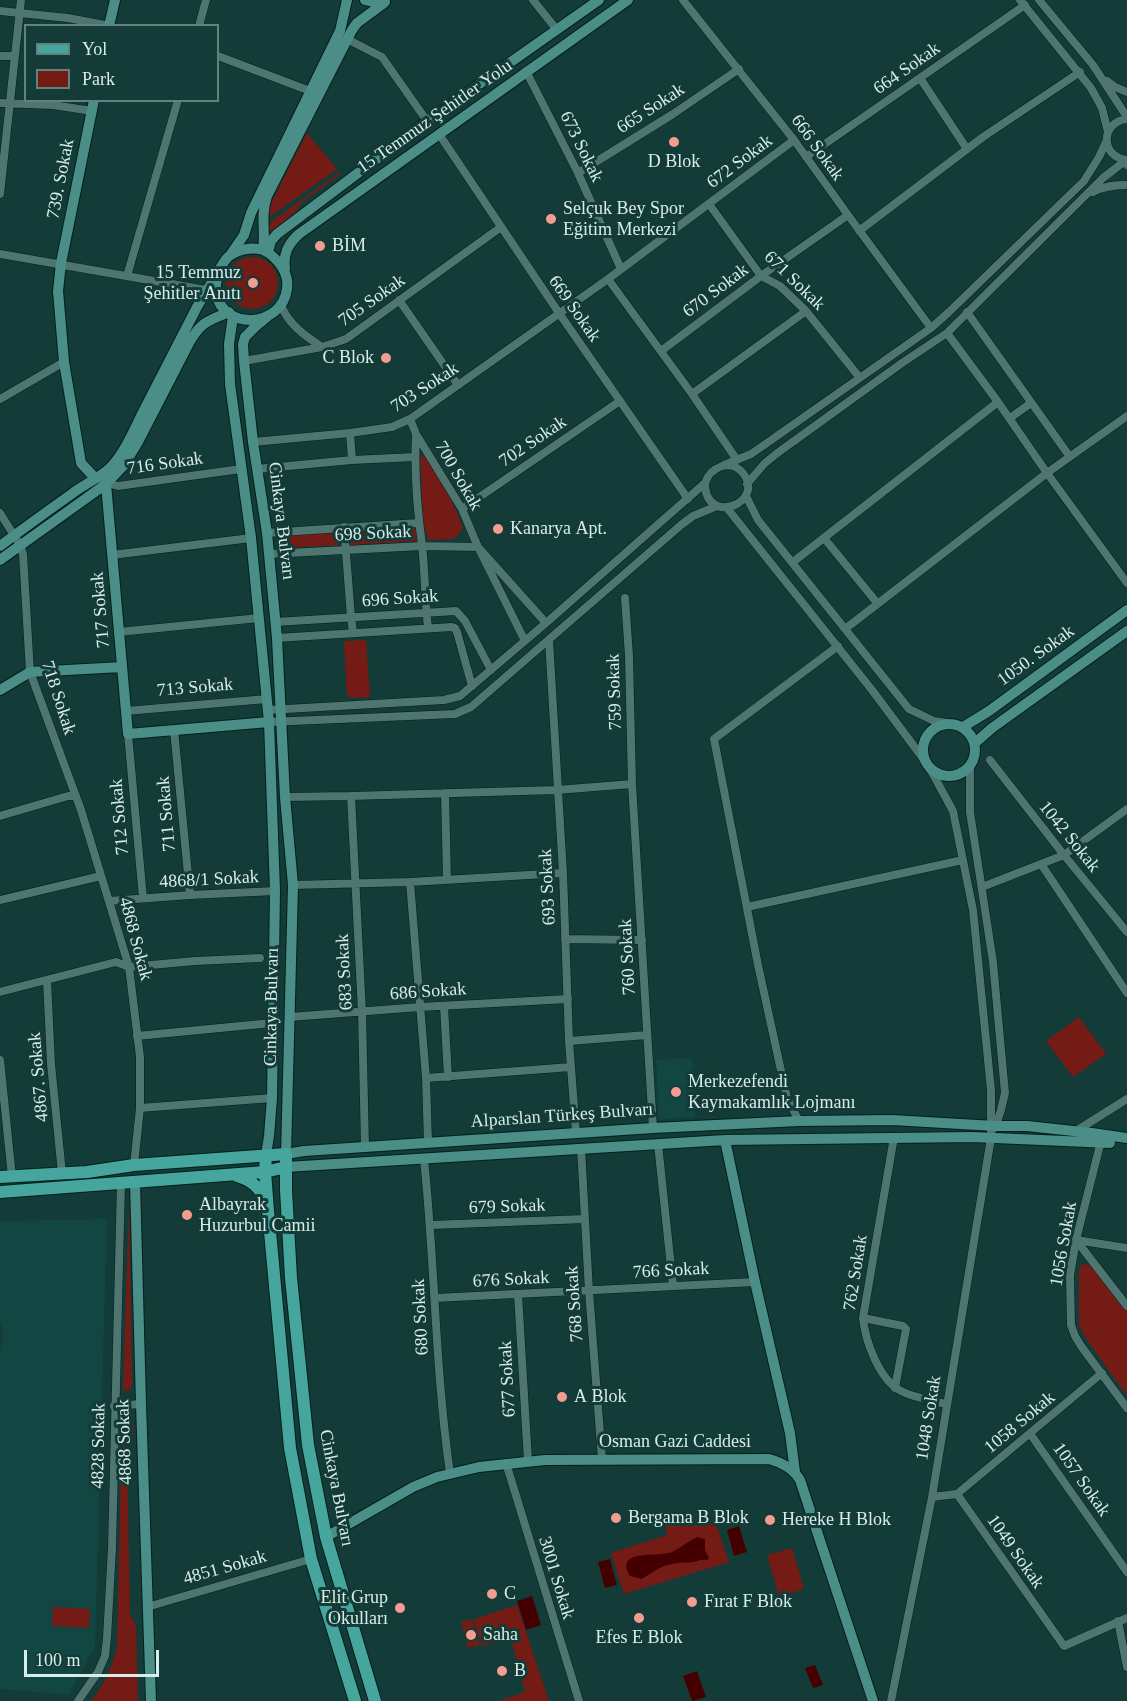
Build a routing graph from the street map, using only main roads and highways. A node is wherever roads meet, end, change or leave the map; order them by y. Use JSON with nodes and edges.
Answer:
{"nodes":[{"id":1,"x":115,"y":0,"type":"edge"},
{"id":2,"x":338,"y":0,"type":"edge"},
{"id":3,"x":347,"y":0,"type":"edge"},
{"id":4,"x":365,"y":0,"type":"edge"},
{"id":5,"x":599,"y":0,"type":"edge"},
{"id":6,"x":628,"y":0,"type":"edge"},
{"id":7,"x":386,"y":1,"type":"edge"},
{"id":8,"x":344,"y":19,"type":"junction"},
{"id":9,"x":109,"y":24,"type":"edge"},
{"id":10,"x":93,"y":106,"type":"edge"},
{"id":11,"x":265,"y":251,"type":"junction"},
{"id":12,"x":229,"y":256,"type":"junction"},
{"id":13,"x":219,"y":271,"type":"junction"},
{"id":14,"x":286,"y":275,"type":"junction"},
{"id":15,"x":231,"y":314,"type":"junction"},
{"id":16,"x":267,"y":317,"type":"junction"},
{"id":17,"x":95,"y":478,"type":"junction"},
{"id":18,"x":106,"y":484,"type":"junction"},
{"id":19,"x":17,"y":540,"type":"junction"},
{"id":20,"x":0,"y":546,"type":"edge"},
{"id":21,"x":0,"y":560,"type":"edge"},
{"id":22,"x":1127,"y":610,"type":"edge"},
{"id":23,"x":1127,"y":631,"type":"edge"},
{"id":24,"x":122,"y":667,"type":"junction"},
{"id":25,"x":0,"y":690,"type":"edge"},
{"id":26,"x":269,"y":722,"type":"junction"},
{"id":27,"x":963,"y":727,"type":"junction"},
{"id":28,"x":975,"y":743,"type":"junction"},
{"id":29,"x":1127,"y":1138,"type":"edge"},
{"id":30,"x":725,"y":1140,"type":"junction"},
{"id":31,"x":1127,"y":1146,"type":"edge"},
{"id":32,"x":286,"y":1154,"type":"junction"},
{"id":33,"x":266,"y":1155,"type":"junction"},
{"id":34,"x":286,"y":1167,"type":"junction"},
{"id":35,"x":265,"y":1172,"type":"junction"},
{"id":36,"x":230,"y":1175,"type":"junction"},
{"id":37,"x":6,"y":1177,"type":"edge"},
{"id":38,"x":135,"y":1182,"type":"junction"},
{"id":39,"x":0,"y":1192,"type":"edge"},
{"id":40,"x":268,"y":1210,"type":"junction"},
{"id":41,"x":795,"y":1472,"type":"junction"},
{"id":42,"x":326,"y":1537,"type":"junction"},
{"id":43,"x":151,"y":1701,"type":"edge"},
{"id":44,"x":355,"y":1701,"type":"edge"},
{"id":45,"x":375,"y":1701,"type":"edge"},
{"id":46,"x":873,"y":1701,"type":"edge"}],
"edges":[{"from":1,"to":9,"type":"main road"},
{"from":2,"to":8,"type":"main road"},
{"from":3,"to":8,"type":"main road"},
{"from":4,"to":7,"type":"main road"},
{"from":5,"to":11,"type":"main road","name":"15 Temmuz Şehitler Yolu"},
{"from":6,"to":14,"type":"main road","name":"15 Temmuz Şehitler Yolu"},
{"from":7,"to":11,"type":"main road"},
{"from":8,"to":12,"type":"main road"},
{"from":10,"to":17,"type":"main road","name":"739. Sokak"},
{"from":11,"to":12,"type":"main road"},
{"from":11,"to":14,"type":"main road"},
{"from":12,"to":13,"type":"main road"},
{"from":13,"to":15,"type":"main road"},
{"from":13,"to":17,"type":"main road"},
{"from":14,"to":16,"type":"main road"},
{"from":15,"to":16,"type":"main road"},
{"from":15,"to":18,"type":"main road"},
{"from":15,"to":26,"type":"main road","name":"Cinkaya Bulvarı"},
{"from":16,"to":32,"type":"main road","name":"Cinkaya Bulvarı"},
{"from":17,"to":19,"type":"main road"},
{"from":18,"to":19,"type":"main road"},
{"from":18,"to":24,"type":"main road","name":"717 Sokak"},
{"from":19,"to":20,"type":"main road"},
{"from":19,"to":21,"type":"main road"},
{"from":22,"to":27,"type":"main road","name":"1050. Sokak"},
{"from":23,"to":28,"type":"main road","name":"1050. Sokak"},
{"from":24,"to":25,"type":"main road"},
{"from":24,"to":26,"type":"main road","name":"717 Sokak"},
{"from":26,"to":33,"type":"main road","name":"Cinkaya Bulvarı"},
{"from":27,"to":28,"type":"main road"},
{"from":27,"to":28,"type":"main road"},
{"from":29,"to":32,"type":"main road","name":"Alparslan Türkeş Bulvarı"},
{"from":30,"to":31,"type":"main road","name":"Alparslan Türkeş Bulvarı"},
{"from":30,"to":34,"type":"main road","name":"Alparslan Türkeş Bulvarı"},
{"from":30,"to":41,"type":"main road"},
{"from":32,"to":33,"type":"main road","name":"Alparslan Türkeş Bulvarı"},
{"from":32,"to":34,"type":"main road","name":"Cinkaya Bulvarı"},
{"from":33,"to":35,"type":"main road","name":"Cinkaya Bulvarı"},
{"from":33,"to":37,"type":"main road","name":"Alparslan Türkeş Bulvarı"},
{"from":34,"to":35,"type":"main road","name":"Alparslan Türkeş Bulvarı"},
{"from":34,"to":42,"type":"main road","name":"Cinkaya Bulvarı"},
{"from":35,"to":36,"type":"main road","name":"Alparslan Türkeş Bulvarı"},
{"from":35,"to":40,"type":"main road","name":"Cinkaya Bulvarı"},
{"from":36,"to":38,"type":"main road","name":"Alparslan Türkeş Bulvarı"},
{"from":36,"to":40,"type":"main road"},
{"from":38,"to":39,"type":"main road","name":"Alparslan Türkeş Bulvarı"},
{"from":38,"to":43,"type":"main road","name":"4868 Sokak"},
{"from":40,"to":44,"type":"main road","name":"Cinkaya Bulvarı"},
{"from":41,"to":42,"type":"main road","name":"Osman Gazi Caddesi"},
{"from":41,"to":46,"type":"main road"},
{"from":42,"to":45,"type":"main road","name":"Cinkaya Bulvarı"}]}
